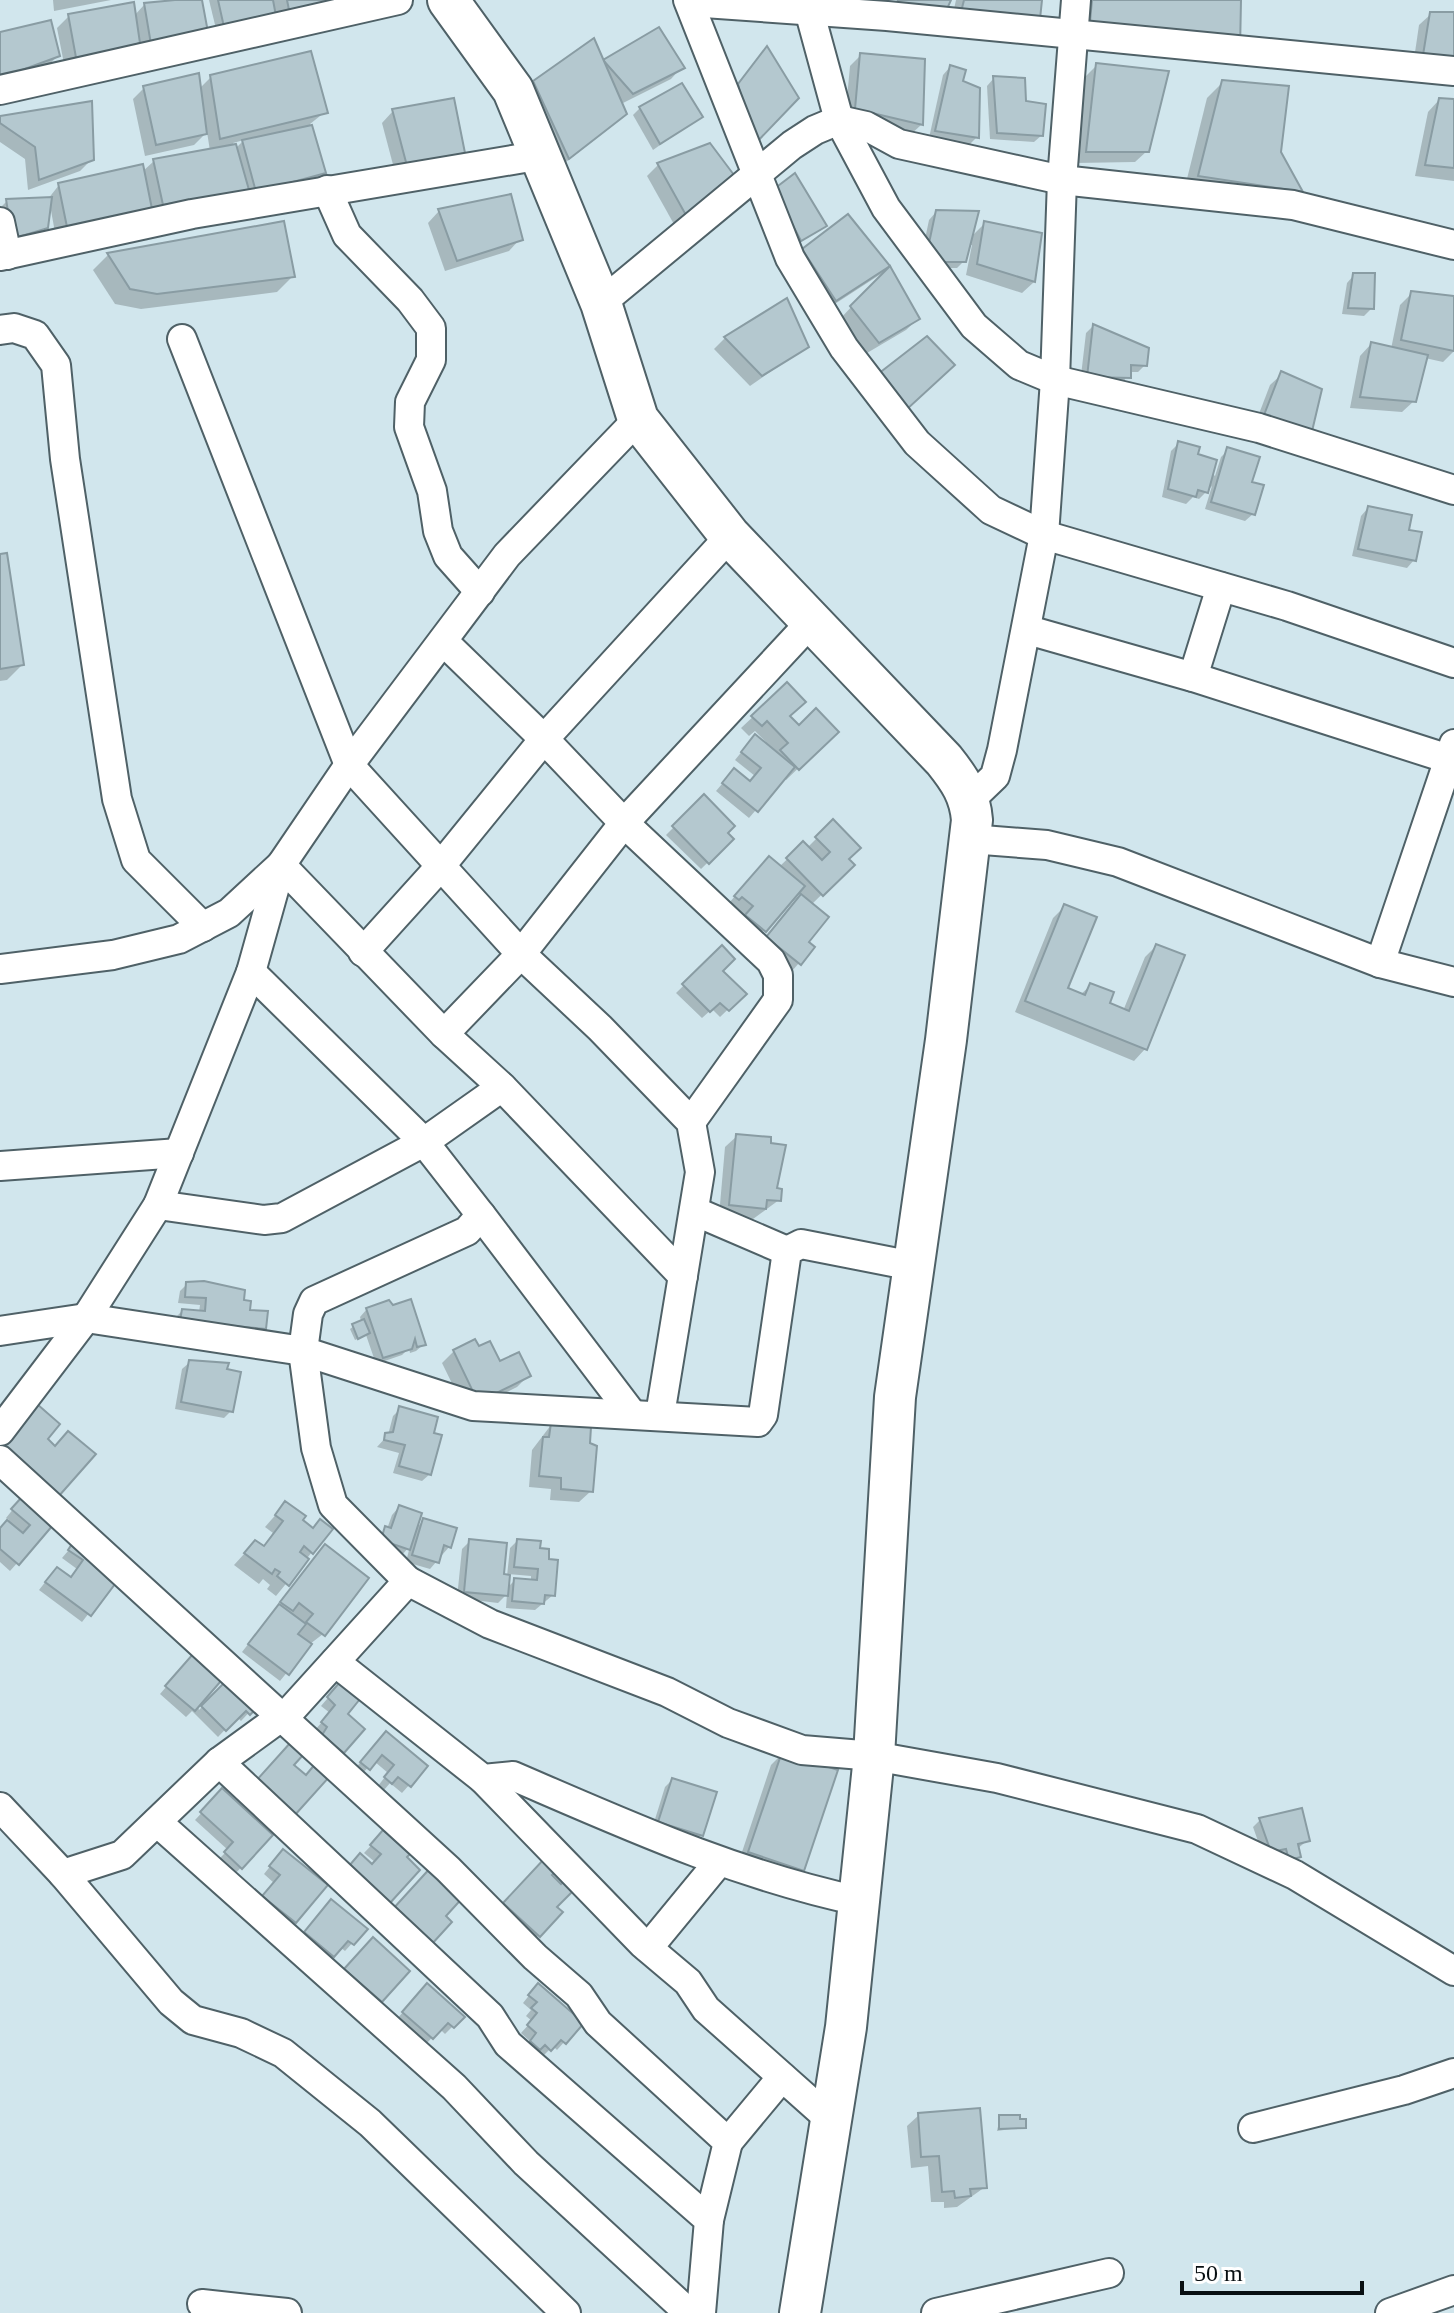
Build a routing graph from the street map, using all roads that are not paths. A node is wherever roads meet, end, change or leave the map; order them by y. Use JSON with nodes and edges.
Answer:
{"nodes":[{"id":1,"x":398,"y":0,"type":"edge"},
{"id":2,"x":448,"y":0,"type":"edge"},
{"id":3,"x":1076,"y":0,"type":"edge"},
{"id":4,"x":689,"y":1,"type":"edge"},
{"id":5,"x":886,"y":8,"type":"edge"},
{"id":6,"x":809,"y":10,"type":"junction"},
{"id":7,"x":1075,"y":35,"type":"junction"},
{"id":8,"x":1454,"y":71,"type":"edge"},
{"id":9,"x":0,"y":90,"type":"edge"},
{"id":10,"x":839,"y":120,"type":"junction"},
{"id":11,"x":542,"y":155,"type":"junction"},
{"id":12,"x":757,"y":177,"type":"junction"},
{"id":13,"x":1062,"y":180,"type":"junction"},
{"id":14,"x":327,"y":190,"type":"junction"},
{"id":15,"x":0,"y":222,"type":"edge"},
{"id":16,"x":1454,"y":245,"type":"edge"},
{"id":17,"x":4,"y":256,"type":"edge"},
{"id":18,"x":601,"y":303,"type":"junction"},
{"id":19,"x":0,"y":330,"type":"edge"},
{"id":20,"x":182,"y":339,"type":"dead end"},
{"id":21,"x":1055,"y":380,"type":"junction"},
{"id":22,"x":638,"y":419,"type":"junction"},
{"id":23,"x":1454,"y":490,"type":"edge"},
{"id":24,"x":1044,"y":535,"type":"junction"},
{"id":25,"x":730,"y":536,"type":"junction"},
{"id":26,"x":1221,"y":587,"type":"junction"},
{"id":27,"x":480,"y":592,"type":"junction"},
{"id":28,"x":810,"y":623,"type":"junction"},
{"id":29,"x":1028,"y":630,"type":"junction"},
{"id":30,"x":443,"y":641,"type":"junction"},
{"id":31,"x":1454,"y":663,"type":"edge"},
{"id":32,"x":1193,"y":677,"type":"junction"},
{"id":33,"x":544,"y":739,"type":"junction"},
{"id":34,"x":1452,"y":751,"type":"edge"},
{"id":35,"x":349,"y":765,"type":"junction"},
{"id":36,"x":1444,"y":797,"type":"edge"},
{"id":37,"x":970,"y":800,"type":"junction"},
{"id":38,"x":624,"y":823,"type":"junction"},
{"id":39,"x":970,"y":839,"type":"junction"},
{"id":40,"x":281,"y":865,"type":"junction"},
{"id":41,"x":439,"y":868,"type":"junction"},
{"id":42,"x":203,"y":927,"type":"junction"},
{"id":43,"x":363,"y":952,"type":"junction"},
{"id":44,"x":521,"y":954,"type":"junction"},
{"id":45,"x":1380,"y":963,"type":"junction"},
{"id":46,"x":0,"y":969,"type":"edge"},
{"id":47,"x":251,"y":972,"type":"junction"},
{"id":48,"x":1454,"y":982,"type":"edge"},
{"id":49,"x":444,"y":1034,"type":"junction"},
{"id":50,"x":502,"y":1087,"type":"junction"},
{"id":51,"x":691,"y":1122,"type":"junction"},
{"id":52,"x":424,"y":1142,"type":"junction"},
{"id":53,"x":179,"y":1153,"type":"junction"},
{"id":54,"x":0,"y":1166,"type":"edge"},
{"id":55,"x":158,"y":1205,"type":"junction"},
{"id":56,"x":694,"y":1211,"type":"junction"},
{"id":57,"x":481,"y":1215,"type":"junction"},
{"id":58,"x":787,"y":1251,"type":"junction"},
{"id":59,"x":913,"y":1266,"type":"junction"},
{"id":60,"x":683,"y":1276,"type":"junction"},
{"id":61,"x":86,"y":1318,"type":"junction"},
{"id":62,"x":0,"y":1331,"type":"edge"},
{"id":63,"x":303,"y":1351,"type":"junction"},
{"id":64,"x":646,"y":1415,"type":"junction"},
{"id":65,"x":0,"y":1431,"type":"edge"},
{"id":66,"x":0,"y":1460,"type":"edge"},
{"id":67,"x":408,"y":1581,"type":"junction"},
{"id":68,"x":335,"y":1662,"type":"junction"},
{"id":69,"x":281,"y":1716,"type":"junction"},
{"id":70,"x":874,"y":1756,"type":"junction"},
{"id":71,"x":219,"y":1762,"type":"junction"},
{"id":72,"x":483,"y":1779,"type":"junction"},
{"id":73,"x":0,"y":1807,"type":"edge"},
{"id":74,"x":157,"y":1822,"type":"junction"},
{"id":75,"x":718,"y":1863,"type":"junction"},
{"id":76,"x":63,"y":1874,"type":"junction"},
{"id":77,"x":859,"y":1901,"type":"junction"},
{"id":78,"x":648,"y":1948,"type":"junction"},
{"id":79,"x":1454,"y":1971,"type":"edge"},
{"id":80,"x":1454,"y":2073,"type":"edge"},
{"id":81,"x":782,"y":2077,"type":"junction"},
{"id":82,"x":833,"y":2122,"type":"junction"},
{"id":83,"x":1253,"y":2128,"type":"dead end"},
{"id":84,"x":728,"y":2142,"type":"junction"},
{"id":85,"x":709,"y":2220,"type":"junction"},
{"id":86,"x":1109,"y":2273,"type":"dead end"},
{"id":87,"x":1454,"y":2290,"type":"edge"},
{"id":88,"x":202,"y":2304,"type":"dead end"},
{"id":89,"x":287,"y":2313,"type":"edge"},
{"id":90,"x":566,"y":2313,"type":"edge"},
{"id":91,"x":689,"y":2313,"type":"edge"},
{"id":92,"x":701,"y":2313,"type":"edge"},
{"id":93,"x":719,"y":2313,"type":"edge"},
{"id":94,"x":727,"y":2313,"type":"edge"},
{"id":95,"x":800,"y":2313,"type":"edge"},
{"id":96,"x":936,"y":2313,"type":"edge"},
{"id":97,"x":1390,"y":2313,"type":"edge"}],
"edges":[{"from":1,"to":9,"type":"street"},
{"from":2,"to":11,"type":"street"},
{"from":3,"to":7,"type":"street"},
{"from":4,"to":6,"type":"street"},
{"from":4,"to":12,"type":"street"},
{"from":5,"to":6,"type":"street"},
{"from":5,"to":7,"type":"street"},
{"from":6,"to":10,"type":"street"},
{"from":7,"to":8,"type":"street"},
{"from":7,"to":13,"type":"street"},
{"from":10,"to":12,"type":"street"},
{"from":10,"to":13,"type":"street"},
{"from":10,"to":21,"type":"street"},
{"from":11,"to":14,"type":"street"},
{"from":11,"to":18,"type":"street"},
{"from":12,"to":18,"type":"street"},
{"from":12,"to":24,"type":"street"},
{"from":13,"to":16,"type":"street"},
{"from":13,"to":21,"type":"street"},
{"from":14,"to":17,"type":"street"},
{"from":14,"to":27,"type":"street"},
{"from":15,"to":17,"type":"street"},
{"from":18,"to":22,"type":"street"},
{"from":19,"to":42,"type":"street"},
{"from":20,"to":35,"type":"street"},
{"from":21,"to":23,"type":"street"},
{"from":21,"to":24,"type":"street"},
{"from":22,"to":25,"type":"street"},
{"from":22,"to":27,"type":"street"},
{"from":24,"to":26,"type":"street"},
{"from":24,"to":29,"type":"street"},
{"from":25,"to":28,"type":"street"},
{"from":25,"to":33,"type":"street"},
{"from":26,"to":31,"type":"street"},
{"from":26,"to":32,"type":"street"},
{"from":27,"to":30,"type":"street"},
{"from":28,"to":37,"type":"street"},
{"from":28,"to":38,"type":"street"},
{"from":29,"to":32,"type":"street"},
{"from":29,"to":37,"type":"street"},
{"from":30,"to":33,"type":"street"},
{"from":30,"to":35,"type":"street"},
{"from":32,"to":34,"type":"street"},
{"from":33,"to":38,"type":"street"},
{"from":33,"to":41,"type":"street"},
{"from":34,"to":36,"type":"street"},
{"from":35,"to":40,"type":"street"},
{"from":35,"to":41,"type":"street"},
{"from":36,"to":45,"type":"street"},
{"from":37,"to":39,"type":"street"},
{"from":38,"to":44,"type":"street"},
{"from":38,"to":51,"type":"street"},
{"from":39,"to":45,"type":"street"},
{"from":39,"to":59,"type":"street"},
{"from":40,"to":42,"type":"street"},
{"from":40,"to":43,"type":"street"},
{"from":40,"to":47,"type":"street"},
{"from":41,"to":43,"type":"street"},
{"from":41,"to":44,"type":"street"},
{"from":42,"to":46,"type":"street"},
{"from":43,"to":49,"type":"street"},
{"from":44,"to":49,"type":"street"},
{"from":44,"to":51,"type":"street"},
{"from":45,"to":48,"type":"street"},
{"from":47,"to":52,"type":"street"},
{"from":47,"to":53,"type":"street"},
{"from":49,"to":50,"type":"street"},
{"from":50,"to":52,"type":"street"},
{"from":50,"to":60,"type":"street"},
{"from":51,"to":56,"type":"street"},
{"from":52,"to":55,"type":"street"},
{"from":52,"to":57,"type":"street"},
{"from":53,"to":54,"type":"street"},
{"from":53,"to":55,"type":"street"},
{"from":55,"to":61,"type":"street"},
{"from":56,"to":58,"type":"street"},
{"from":56,"to":60,"type":"street"},
{"from":57,"to":63,"type":"street"},
{"from":57,"to":64,"type":"street"},
{"from":58,"to":59,"type":"street"},
{"from":58,"to":64,"type":"street"},
{"from":59,"to":70,"type":"street"},
{"from":60,"to":64,"type":"street"},
{"from":61,"to":62,"type":"street"},
{"from":61,"to":63,"type":"street"},
{"from":61,"to":65,"type":"street"},
{"from":63,"to":64,"type":"street"},
{"from":63,"to":67,"type":"street"},
{"from":66,"to":69,"type":"street"},
{"from":67,"to":68,"type":"street"},
{"from":67,"to":70,"type":"street"},
{"from":68,"to":69,"type":"street"},
{"from":68,"to":72,"type":"street"},
{"from":69,"to":71,"type":"street"},
{"from":69,"to":84,"type":"street"},
{"from":70,"to":77,"type":"street"},
{"from":70,"to":79,"type":"street"},
{"from":71,"to":74,"type":"street"},
{"from":71,"to":85,"type":"street"},
{"from":72,"to":75,"type":"street"},
{"from":72,"to":78,"type":"street"},
{"from":73,"to":76,"type":"street"},
{"from":74,"to":76,"type":"street"},
{"from":74,"to":91,"type":"street"},
{"from":75,"to":77,"type":"street"},
{"from":75,"to":78,"type":"street"},
{"from":76,"to":90,"type":"street"},
{"from":77,"to":82,"type":"street"},
{"from":78,"to":81,"type":"street"},
{"from":80,"to":83,"type":"street"},
{"from":81,"to":82,"type":"street"},
{"from":81,"to":84,"type":"street"},
{"from":82,"to":95,"type":"street"},
{"from":84,"to":85,"type":"street"},
{"from":85,"to":92,"type":"street"},
{"from":86,"to":96,"type":"street"},
{"from":87,"to":97,"type":"street"},
{"from":88,"to":89,"type":"street"},
{"from":93,"to":94,"type":"street"}]}
